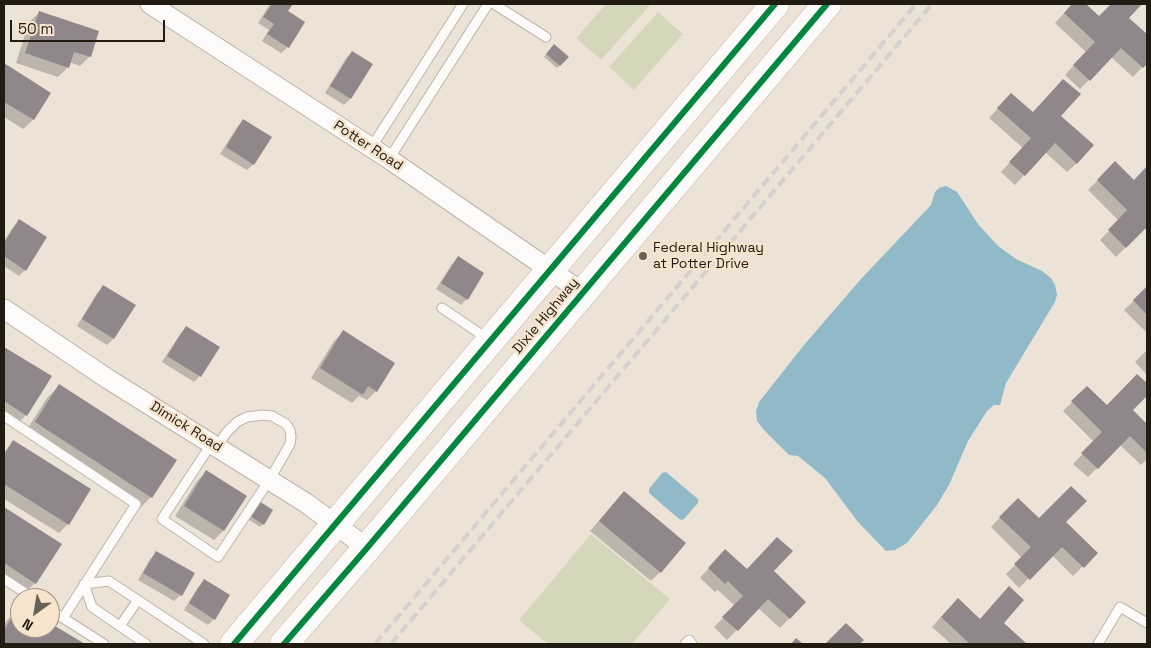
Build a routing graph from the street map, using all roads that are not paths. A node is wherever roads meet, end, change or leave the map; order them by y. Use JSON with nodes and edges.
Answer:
{"nodes":[{"id":1,"x":150,"y":4,"type":"edge"},
{"id":2,"x":463,"y":4,"type":"edge"},
{"id":3,"x":488,"y":4,"type":"edge"},
{"id":4,"x":494,"y":4,"type":"edge"},
{"id":5,"x":776,"y":4,"type":"edge"},
{"id":6,"x":827,"y":4,"type":"edge"},
{"id":7,"x":546,"y":37,"type":"dead end"},
{"id":8,"x":371,"y":148,"type":"junction"},
{"id":9,"x":389,"y":159,"type":"junction"},
{"id":10,"x":550,"y":270,"type":"junction"},
{"id":11,"x":582,"y":292,"type":"junction"},
{"id":12,"x":442,"y":308,"type":"dead end"},
{"id":13,"x":4,"y":309,"type":"edge"},
{"id":14,"x":490,"y":341,"type":"junction"},
{"id":15,"x":4,"y":416,"type":"edge"},
{"id":16,"x":215,"y":445,"type":"junction"},
{"id":17,"x":270,"y":479,"type":"junction"},
{"id":18,"x":336,"y":524,"type":"junction"},
{"id":19,"x":367,"y":548,"type":"junction"},
{"id":20,"x":4,"y":579,"type":"edge"},
{"id":21,"x":84,"y":584,"type":"junction"},
{"id":22,"x":18,"y":588,"type":"edge"},
{"id":23,"x":138,"y":600,"type":"junction"},
{"id":24,"x":60,"y":616,"type":"edge"},
{"id":25,"x":63,"y":618,"type":"junction"},
{"id":26,"x":1147,"y":623,"type":"edge"},
{"id":27,"x":120,"y":626,"type":"junction"},
{"id":28,"x":104,"y":644,"type":"edge"},
{"id":29,"x":146,"y":644,"type":"edge"},
{"id":30,"x":204,"y":644,"type":"edge"},
{"id":31,"x":234,"y":644,"type":"edge"},
{"id":32,"x":284,"y":644,"type":"edge"},
{"id":33,"x":685,"y":644,"type":"edge"},
{"id":34,"x":692,"y":644,"type":"edge"},
{"id":35,"x":1098,"y":644,"type":"edge"}],
"edges":[{"from":1,"to":8,"type":"street","name":"Potter Road"},
{"from":2,"to":8,"type":"lane"},
{"from":3,"to":9,"type":"lane"},
{"from":4,"to":7,"type":"lane"},
{"from":5,"to":10,"type":"main road","name":"Dixie Highway"},
{"from":6,"to":11,"type":"main road","name":"Dixie Highway"},
{"from":8,"to":9,"type":"street","name":"Potter Road"},
{"from":9,"to":10,"type":"street","name":"Potter Road"},
{"from":10,"to":11,"type":"street","name":"Potter Road"},
{"from":10,"to":14,"type":"main road","name":"Dixie Highway"},
{"from":11,"to":19,"type":"main road","name":"Dixie Highway"},
{"from":12,"to":14,"type":"lane"},
{"from":13,"to":16,"type":"street","name":"Dimick Road"},
{"from":14,"to":18,"type":"main road","name":"Dixie Highway"},
{"from":15,"to":21,"type":"lane"},
{"from":16,"to":17,"type":"street","name":"Dimick Road"},
{"from":16,"to":17,"type":"lane"},
{"from":16,"to":17,"type":"lane"},
{"from":17,"to":18,"type":"street","name":"Dimick Road"},
{"from":18,"to":19,"type":"street","name":"Dimick Road"},
{"from":18,"to":31,"type":"main road","name":"Dixie Highway"},
{"from":19,"to":32,"type":"main road","name":"Dixie Highway"},
{"from":20,"to":22,"type":"lane"},
{"from":21,"to":23,"type":"lane"},
{"from":21,"to":25,"type":"lane"},
{"from":21,"to":27,"type":"lane"},
{"from":23,"to":27,"type":"lane"},
{"from":23,"to":30,"type":"lane"},
{"from":24,"to":25,"type":"lane"},
{"from":25,"to":28,"type":"lane"},
{"from":26,"to":35,"type":"lane"},
{"from":27,"to":29,"type":"lane"},
{"from":33,"to":34,"type":"lane"}]}
